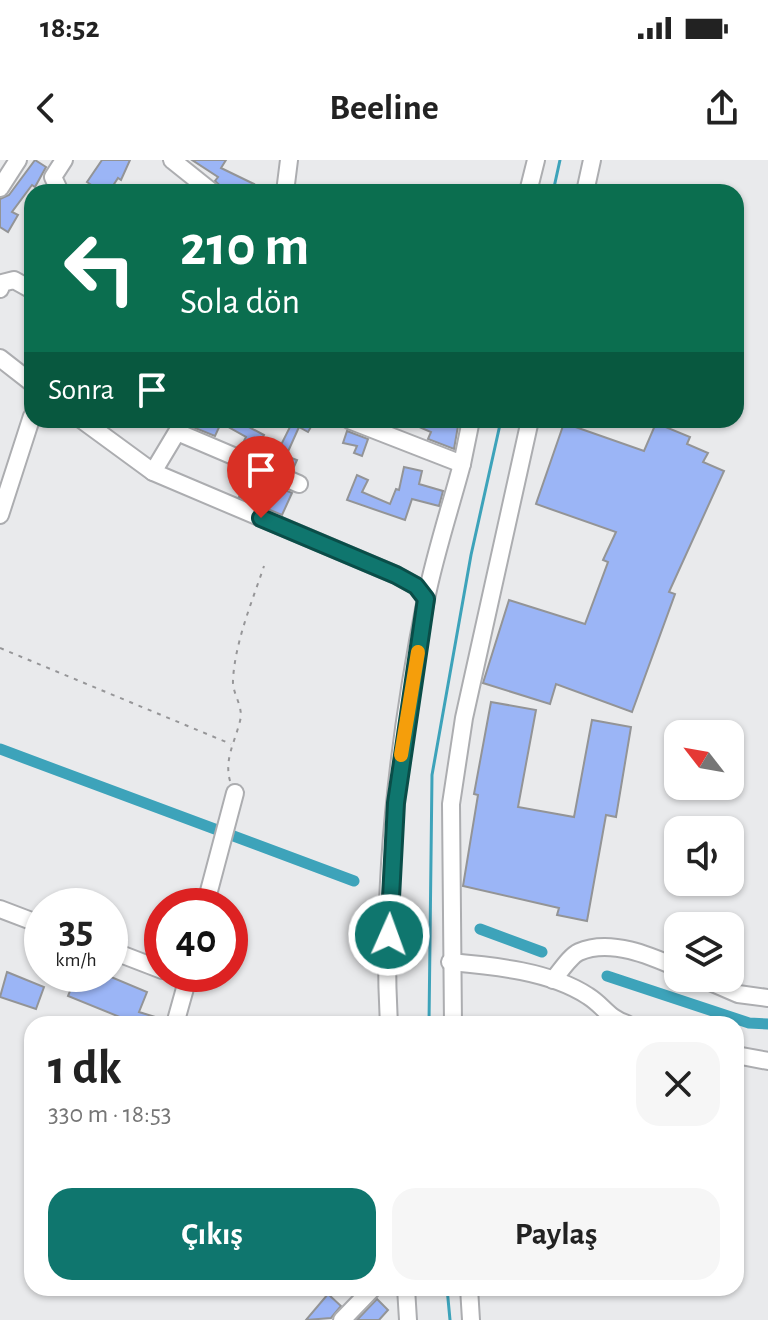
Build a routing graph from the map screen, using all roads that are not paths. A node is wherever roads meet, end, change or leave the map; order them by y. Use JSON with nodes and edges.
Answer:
{"nodes":[{"id":1,"x":18,"y":160,"type":"edge"},
{"id":2,"x":64,"y":160,"type":"edge"},
{"id":3,"x":172,"y":160,"type":"edge"},
{"id":4,"x":289,"y":160,"type":"edge"},
{"id":5,"x":536,"y":160,"type":"edge"},
{"id":6,"x":592,"y":160,"type":"edge"},
{"id":7,"x":56,"y":184,"type":"edge"},
{"id":8,"x":202,"y":184,"type":"edge"},
{"id":9,"x":286,"y":184,"type":"edge"},
{"id":10,"x":530,"y":184,"type":"edge"},
{"id":11,"x":587,"y":184,"type":"edge"},
{"id":12,"x":0,"y":188,"type":"edge"},
{"id":13,"x":24,"y":286,"type":"edge"},
{"id":14,"x":0,"y":289,"type":"edge"},
{"id":15,"x":0,"y":358,"type":"edge"},
{"id":16,"x":24,"y":377,"type":"edge"},
{"id":17,"x":28,"y":428,"type":"edge"},
{"id":18,"x":93,"y":428,"type":"edge"},
{"id":19,"x":180,"y":428,"type":"edge"},
{"id":20,"x":185,"y":428,"type":"edge"},
{"id":21,"x":370,"y":428,"type":"edge"},
{"id":22,"x":469,"y":428,"type":"edge"},
{"id":23,"x":528,"y":428,"type":"edge"},
{"id":24,"x":462,"y":464,"type":"junction"},
{"id":25,"x":153,"y":472,"type":"junction"},
{"id":26,"x":299,"y":484,"type":"dead end"},
{"id":27,"x":0,"y":515,"type":"edge"},
{"id":28,"x":426,"y":599,"type":"junction"},
{"id":29,"x":234,"y":798,"type":"road end"},
{"id":30,"x":209,"y":888,"type":"edge"},
{"id":31,"x":0,"y":909,"type":"edge"},
{"id":32,"x":24,"y":918,"type":"edge"},
{"id":33,"x":450,"y":962,"type":"junction"},
{"id":34,"x":664,"y":962,"type":"edge"},
{"id":35,"x":553,"y":980,"type":"junction"},
{"id":36,"x":181,"y":992,"type":"edge"},
{"id":37,"x":733,"y":992,"type":"edge"},
{"id":38,"x":768,"y":998,"type":"edge"},
{"id":39,"x":176,"y":1016,"type":"edge"},
{"id":40,"x":389,"y":1016,"type":"edge"},
{"id":41,"x":453,"y":1016,"type":"edge"},
{"id":42,"x":608,"y":1016,"type":"edge"},
{"id":43,"x":744,"y":1056,"type":"edge"},
{"id":44,"x":768,"y":1061,"type":"edge"},
{"id":45,"x":365,"y":1296,"type":"edge"},
{"id":46,"x":406,"y":1296,"type":"edge"},
{"id":47,"x":470,"y":1296,"type":"edge"},
{"id":48,"x":342,"y":1320,"type":"edge"},
{"id":49,"x":408,"y":1320,"type":"edge"},
{"id":50,"x":471,"y":1320,"type":"edge"}],
"edges":[{"from":1,"to":12,"type":"street"},
{"from":2,"to":7,"type":"street"},
{"from":3,"to":8,"type":"street"},
{"from":4,"to":9,"type":"street"},
{"from":5,"to":10,"type":"street"},
{"from":6,"to":11,"type":"street"},
{"from":13,"to":14,"type":"street"},
{"from":15,"to":16,"type":"street"},
{"from":17,"to":27,"type":"street"},
{"from":18,"to":25,"type":"street"},
{"from":19,"to":25,"type":"street"},
{"from":20,"to":26,"type":"street"},
{"from":21,"to":24,"type":"street"},
{"from":22,"to":24,"type":"street"},
{"from":23,"to":33,"type":"street"},
{"from":24,"to":28,"type":"street"},
{"from":25,"to":28,"type":"street"},
{"from":28,"to":40,"type":"street"},
{"from":29,"to":30,"type":"street"},
{"from":31,"to":32,"type":"street"},
{"from":33,"to":35,"type":"street"},
{"from":33,"to":41,"type":"street"},
{"from":34,"to":35,"type":"street"},
{"from":35,"to":42,"type":"street"},
{"from":36,"to":39,"type":"street"},
{"from":37,"to":38,"type":"street"},
{"from":43,"to":44,"type":"street"},
{"from":45,"to":48,"type":"street"},
{"from":46,"to":49,"type":"street"},
{"from":47,"to":50,"type":"street"}]}
